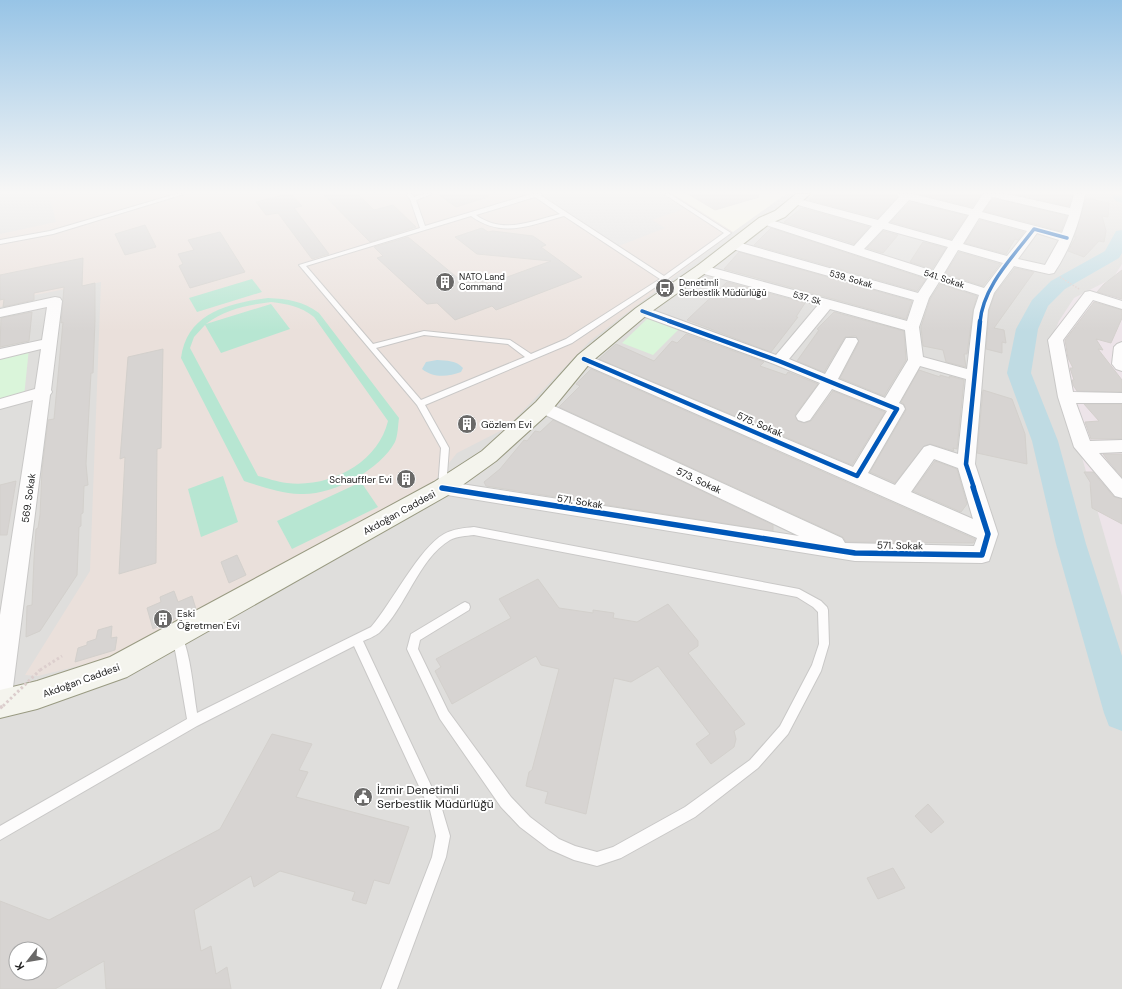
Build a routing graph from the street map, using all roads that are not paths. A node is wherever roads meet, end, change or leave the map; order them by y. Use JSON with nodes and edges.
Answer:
{"nodes":[{"id":1,"x":10,"y":240,"type":"edge"},
{"id":2,"x":383,"y":240,"type":"edge"},
{"id":3,"x":605,"y":240,"type":"edge"},
{"id":4,"x":718,"y":240,"type":"edge"},
{"id":5,"x":739,"y":240,"type":"edge"},
{"id":6,"x":825,"y":240,"type":"edge"},
{"id":7,"x":866,"y":240,"type":"edge"},
{"id":8,"x":936,"y":240,"type":"edge"},
{"id":9,"x":957,"y":240,"type":"edge"},
{"id":10,"x":1026,"y":240,"type":"edge"},
{"id":11,"x":1066,"y":240,"type":"edge"},
{"id":12,"x":0,"y":242,"type":"edge"},
{"id":13,"x":733,"y":245,"type":"junction"},
{"id":14,"x":954,"y":245,"type":"junction"},
{"id":15,"x":857,"y":250,"type":"junction"},
{"id":16,"x":1010,"y":261,"type":"junction"},
{"id":17,"x":702,"y":269,"type":"junction"},
{"id":18,"x":936,"y":276,"type":"junction"},
{"id":19,"x":664,"y":279,"type":"junction"},
{"id":20,"x":867,"y":284,"type":"junction"},
{"id":21,"x":987,"y":293,"type":"junction"},
{"id":22,"x":922,"y":298,"type":"junction"},
{"id":23,"x":826,"y":304,"type":"junction"},
{"id":24,"x":1122,"y":305,"type":"edge"},
{"id":25,"x":853,"y":310,"type":"junction"},
{"id":26,"x":642,"y":311,"type":"junction"},
{"id":27,"x":0,"y":313,"type":"edge"},
{"id":28,"x":912,"y":327,"type":"junction"},
{"id":29,"x":851,"y":341,"type":"dead end"},
{"id":30,"x":49,"y":343,"type":"junction"},
{"id":31,"x":371,"y":347,"type":"junction"},
{"id":32,"x":1122,"y":348,"type":"edge"},
{"id":33,"x":0,"y":354,"type":"edge"},
{"id":34,"x":530,"y":357,"type":"junction"},
{"id":35,"x":584,"y":358,"type":"junction"},
{"id":36,"x":916,"y":360,"type":"junction"},
{"id":37,"x":779,"y":361,"type":"junction"},
{"id":38,"x":1122,"y":366,"type":"edge"},
{"id":39,"x":975,"y":376,"type":"junction"},
{"id":40,"x":829,"y":382,"type":"junction"},
{"id":41,"x":44,"y":392,"type":"junction"},
{"id":42,"x":1066,"y":397,"type":"junction"},
{"id":43,"x":1122,"y":398,"type":"edge"},
{"id":44,"x":0,"y":404,"type":"edge"},
{"id":45,"x":420,"y":404,"type":"junction"},
{"id":46,"x":543,"y":407,"type":"junction"},
{"id":47,"x":893,"y":407,"type":"junction"},
{"id":48,"x":804,"y":416,"type":"dead end"},
{"id":49,"x":1122,"y":446,"type":"edge"},
{"id":50,"x":1083,"y":447,"type":"junction"},
{"id":51,"x":966,"y":464,"type":"junction"},
{"id":52,"x":857,"y":476,"type":"junction"},
{"id":53,"x":442,"y":488,"type":"junction"},
{"id":54,"x":1122,"y":491,"type":"edge"},
{"id":55,"x":898,"y":495,"type":"junction"},
{"id":56,"x":988,"y":534,"type":"junction"},
{"id":57,"x":855,"y":553,"type":"junction"},
{"id":58,"x":465,"y":607,"type":"dead end"},
{"id":59,"x":177,"y":636,"type":"junction"},
{"id":60,"x":357,"y":640,"type":"junction"},
{"id":61,"x":0,"y":695,"type":"edge"},
{"id":62,"x":0,"y":704,"type":"edge"},
{"id":63,"x":193,"y":722,"type":"junction"},
{"id":64,"x":0,"y":833,"type":"edge"},
{"id":65,"x":389,"y":989,"type":"edge"}],
"edges":[{"from":1,"to":12,"type":"lane"},
{"from":2,"to":31,"type":"lane"},
{"from":3,"to":19,"type":"lane"},
{"from":4,"to":19,"type":"lane"},
{"from":5,"to":13,"type":"main road","name":"Akdoğan Caddesi"},
{"from":6,"to":15,"type":"street","name":"541. Sokak"},
{"from":7,"to":15,"type":"street"},
{"from":8,"to":14,"type":"street"},
{"from":9,"to":14,"type":"street"},
{"from":10,"to":16,"type":"street"},
{"from":11,"to":16,"type":"street"},
{"from":13,"to":17,"type":"main road","name":"Akdoğan Caddesi"},
{"from":13,"to":20,"type":"street","name":"539. Sokak"},
{"from":14,"to":16,"type":"street"},
{"from":14,"to":18,"type":"street"},
{"from":15,"to":18,"type":"street","name":"541. Sokak"},
{"from":16,"to":21,"type":"street"},
{"from":17,"to":23,"type":"street","name":"537. Sk"},
{"from":17,"to":26,"type":"main road","name":"Akdoğan Caddesi"},
{"from":18,"to":21,"type":"street","name":"541. Sokak"},
{"from":18,"to":22,"type":"street"},
{"from":19,"to":34,"type":"lane"},
{"from":20,"to":22,"type":"street","name":"539. Sokak"},
{"from":20,"to":25,"type":"street"},
{"from":21,"to":39,"type":"street"},
{"from":22,"to":28,"type":"street"},
{"from":23,"to":25,"type":"street","name":"537. Sk"},
{"from":23,"to":37,"type":"street"},
{"from":24,"to":42,"type":"street"},
{"from":25,"to":28,"type":"street","name":"537. Sk"},
{"from":26,"to":35,"type":"main road","name":"Akdoğan Caddesi"},
{"from":26,"to":37,"type":"street"},
{"from":27,"to":30,"type":"street","name":"569. Sokak"},
{"from":28,"to":36,"type":"street"},
{"from":29,"to":40,"type":"street"},
{"from":30,"to":33,"type":"street"},
{"from":30,"to":41,"type":"street","name":"569. Sokak"},
{"from":31,"to":34,"type":"lane"},
{"from":31,"to":45,"type":"lane"},
{"from":32,"to":38,"type":"street"},
{"from":34,"to":45,"type":"lane"},
{"from":35,"to":46,"type":"main road","name":"Akdoğan Caddesi"},
{"from":35,"to":52,"type":"street","name":"575. Sokak"},
{"from":36,"to":39,"type":"street"},
{"from":36,"to":47,"type":"street"},
{"from":37,"to":40,"type":"street"},
{"from":39,"to":51,"type":"street"},
{"from":40,"to":47,"type":"street"},
{"from":40,"to":48,"type":"street"},
{"from":41,"to":44,"type":"street"},
{"from":41,"to":61,"type":"street","name":"569. Sokak"},
{"from":42,"to":43,"type":"street"},
{"from":42,"to":50,"type":"street"},
{"from":45,"to":53,"type":"lane"},
{"from":46,"to":53,"type":"main road","name":"Akdoğan Caddesi"},
{"from":46,"to":57,"type":"street","name":"573. Sokak"},
{"from":47,"to":52,"type":"street"},
{"from":49,"to":50,"type":"street"},
{"from":50,"to":54,"type":"street"},
{"from":51,"to":55,"type":"street"},
{"from":51,"to":56,"type":"street"},
{"from":52,"to":55,"type":"street","name":"575. Sokak"},
{"from":53,"to":57,"type":"street","name":"571. Sokak"},
{"from":53,"to":59,"type":"main road","name":"Akdoğan Caddesi"},
{"from":55,"to":56,"type":"street","name":"575. Sokak"},
{"from":56,"to":57,"type":"street","name":"571. Sokak"},
{"from":58,"to":60,"type":"lane"},
{"from":59,"to":62,"type":"main road","name":"Akdoğan Caddesi"},
{"from":59,"to":63,"type":"lane"},
{"from":60,"to":63,"type":"lane"},
{"from":60,"to":65,"type":"lane"},
{"from":63,"to":64,"type":"lane"}]}
